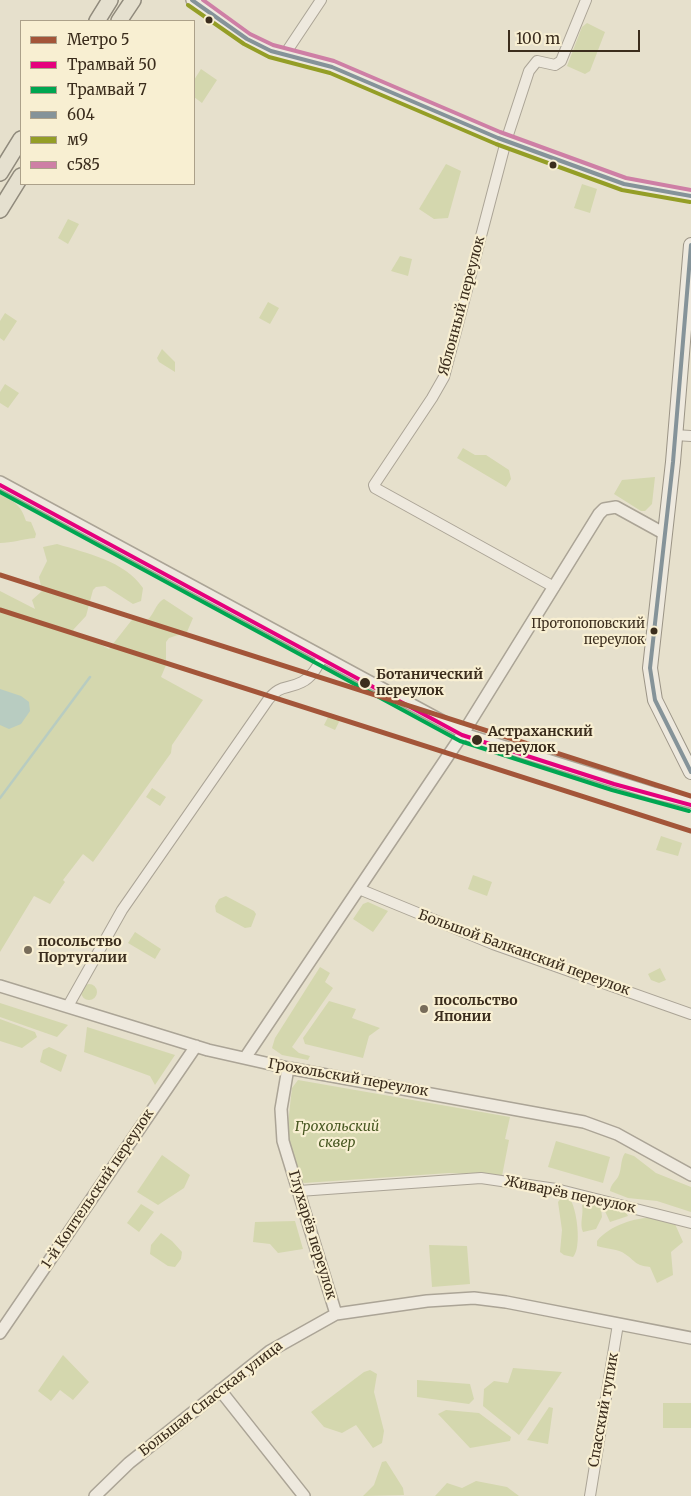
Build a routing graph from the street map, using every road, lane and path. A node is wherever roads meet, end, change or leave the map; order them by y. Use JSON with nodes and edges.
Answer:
{"nodes":[{"id":1,"x":110,"y":0,"type":"edge"},
{"id":2,"x":133,"y":0,"type":"edge"},
{"id":3,"x":192,"y":0,"type":"edge"},
{"id":4,"x":321,"y":0,"type":"edge"},
{"id":5,"x":586,"y":0,"type":"edge"},
{"id":6,"x":98,"y":20,"type":"edge"},
{"id":7,"x":120,"y":20,"type":"edge"},
{"id":8,"x":285,"y":54,"type":"junction"},
{"id":9,"x":506,"y":141,"type":"junction"},
{"id":10,"x":20,"y":142,"type":"edge"},
{"id":11,"x":0,"y":173,"type":"edge"},
{"id":12,"x":20,"y":178,"type":"edge"},
{"id":13,"x":691,"y":196,"type":"edge"},
{"id":14,"x":0,"y":210,"type":"edge"},
{"id":15,"x":691,"y":244,"type":"edge"},
{"id":16,"x":675,"y":435,"type":"junction"},
{"id":17,"x":691,"y":436,"type":"edge"},
{"id":18,"x":0,"y":482,"type":"edge"},
{"id":19,"x":665,"y":534,"type":"junction"},
{"id":20,"x":554,"y":587,"type":"junction"},
{"id":21,"x":322,"y":658,"type":"junction"},
{"id":22,"x":463,"y":733,"type":"junction"},
{"id":23,"x":691,"y":772,"type":"edge"},
{"id":24,"x":691,"y":802,"type":"edge"},
{"id":25,"x":359,"y":890,"type":"junction"},
{"id":26,"x":0,"y":986,"type":"edge"},
{"id":27,"x":68,"y":1006,"type":"junction"},
{"id":28,"x":691,"y":1014,"type":"edge"},
{"id":29,"x":196,"y":1046,"type":"junction"},
{"id":30,"x":245,"y":1058,"type":"junction"},
{"id":31,"x":288,"y":1068,"type":"junction"},
{"id":32,"x":691,"y":1175,"type":"edge"},
{"id":33,"x":299,"y":1191,"type":"junction"},
{"id":34,"x":691,"y":1223,"type":"edge"},
{"id":35,"x":336,"y":1314,"type":"junction"},
{"id":36,"x":618,"y":1324,"type":"junction"},
{"id":37,"x":0,"y":1333,"type":"edge"},
{"id":38,"x":691,"y":1338,"type":"edge"},
{"id":39,"x":220,"y":1390,"type":"junction"},
{"id":40,"x":95,"y":1496,"type":"edge"},
{"id":41,"x":304,"y":1496,"type":"edge"},
{"id":42,"x":590,"y":1496,"type":"edge"}],
"edges":[{"from":1,"to":6,"type":"main road"},
{"from":2,"to":7,"type":"main road"},
{"from":3,"to":8,"type":"street"},
{"from":4,"to":8,"type":"street"},
{"from":5,"to":9,"type":"street","name":"Яблонный переулок"},
{"from":8,"to":9,"type":"street"},
{"from":9,"to":13,"type":"street"},
{"from":9,"to":20,"type":"street","name":"Яблонный переулок"},
{"from":10,"to":11,"type":"main road"},
{"from":12,"to":14,"type":"main road"},
{"from":15,"to":16,"type":"main road"},
{"from":16,"to":17,"type":"street"},
{"from":16,"to":19,"type":"main road"},
{"from":18,"to":21,"type":"street"},
{"from":19,"to":20,"type":"street"},
{"from":19,"to":23,"type":"main road"},
{"from":20,"to":22,"type":"street"},
{"from":21,"to":22,"type":"street"},
{"from":21,"to":27,"type":"street"},
{"from":22,"to":24,"type":"street"},
{"from":22,"to":25,"type":"street"},
{"from":25,"to":28,"type":"street","name":"Большой Балканский переулок"},
{"from":25,"to":30,"type":"street"},
{"from":26,"to":27,"type":"street","name":"Грохольский переулок"},
{"from":27,"to":29,"type":"street","name":"Грохольский переулок"},
{"from":29,"to":30,"type":"street","name":"Грохольский переулок"},
{"from":29,"to":37,"type":"street","name":"1-й Коптельский переулок"},
{"from":30,"to":31,"type":"street","name":"Грохольский переулок"},
{"from":31,"to":32,"type":"street","name":"Грохольский переулок"},
{"from":31,"to":33,"type":"street","name":"Глухарёв переулок"},
{"from":33,"to":34,"type":"street","name":"Живарёв переулок"},
{"from":33,"to":35,"type":"street","name":"Глухарёв переулок"},
{"from":35,"to":36,"type":"street","name":"Большая Спасская улица"},
{"from":35,"to":39,"type":"street","name":"Большая Спасская улица"},
{"from":36,"to":38,"type":"street","name":"Большая Спасская улица"},
{"from":36,"to":42,"type":"street","name":"Спасский тупик"},
{"from":39,"to":40,"type":"street","name":"Большая Спасская улица"},
{"from":39,"to":41,"type":"street"}]}
